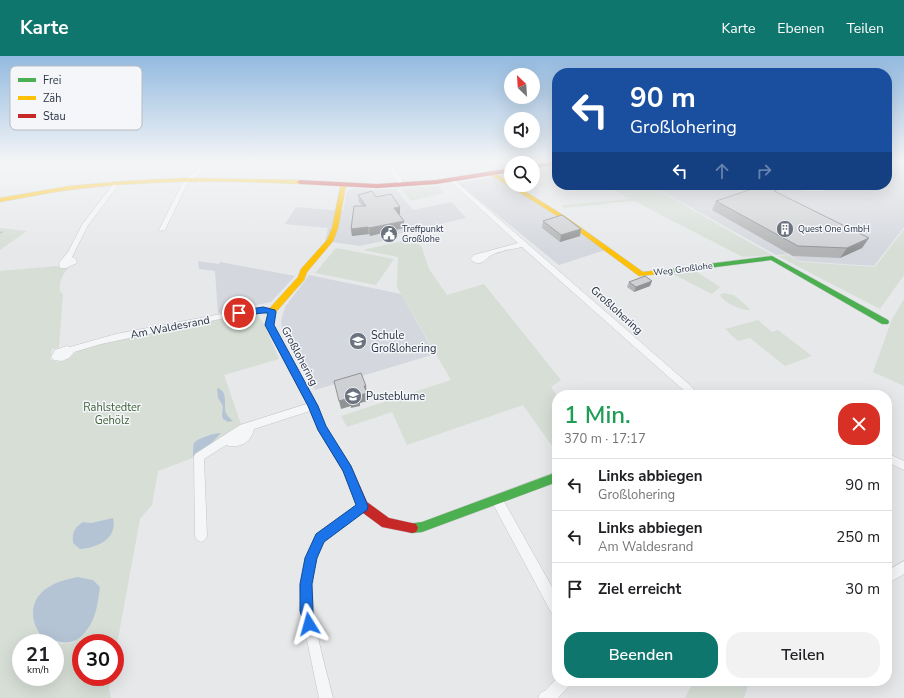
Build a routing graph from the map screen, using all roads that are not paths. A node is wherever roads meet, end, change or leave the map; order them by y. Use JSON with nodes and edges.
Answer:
{"nodes":[{"id":1,"x":51,"y":191,"type":"edge"},
{"id":2,"x":110,"y":191,"type":"edge"},
{"id":3,"x":182,"y":191,"type":"edge"},
{"id":4,"x":342,"y":191,"type":"edge"},
{"id":5,"x":464,"y":191,"type":"edge"},
{"id":6,"x":520,"y":191,"type":"edge"},
{"id":7,"x":0,"y":200,"type":"edge"},
{"id":8,"x":162,"y":230,"type":"dead end"},
{"id":9,"x":524,"y":244,"type":"junction"},
{"id":10,"x":490,"y":252,"type":"dead end"},
{"id":11,"x":69,"y":258,"type":"dead end"},
{"id":12,"x":272,"y":312,"type":"junction"},
{"id":13,"x":885,"y":322,"type":"dead end"},
{"id":14,"x":70,"y":350,"type":"dead end"},
{"id":15,"x":690,"y":390,"type":"edge"},
{"id":16,"x":313,"y":406,"type":"junction"},
{"id":17,"x":892,"y":459,"type":"edge"},
{"id":18,"x":904,"y":466,"type":"edge"},
{"id":19,"x":552,"y":479,"type":"edge"},
{"id":20,"x":497,"y":500,"type":"junction"},
{"id":21,"x":363,"y":506,"type":"junction"},
{"id":22,"x":201,"y":536,"type":"dead end"},
{"id":23,"x":904,"y":568,"type":"edge"},
{"id":24,"x":892,"y":575,"type":"edge"},
{"id":25,"x":552,"y":600,"type":"edge"},
{"id":26,"x":559,"y":686,"type":"edge"},
{"id":27,"x":326,"y":698,"type":"edge"},
{"id":28,"x":545,"y":698,"type":"edge"}],
"edges":[{"from":1,"to":7,"type":"street"},
{"from":2,"to":11,"type":"street"},
{"from":3,"to":8,"type":"street"},
{"from":4,"to":12,"type":"street"},
{"from":5,"to":9,"type":"street","name":"Großlohering"},
{"from":6,"to":13,"type":"street","name":"Weg Großlohe"},
{"from":9,"to":10,"type":"street"},
{"from":9,"to":15,"type":"street","name":"Großlohering"},
{"from":12,"to":14,"type":"street","name":"Am Waldesrand"},
{"from":12,"to":16,"type":"street","name":"Großlohering"},
{"from":16,"to":21,"type":"street","name":"Großlohering"},
{"from":16,"to":22,"type":"street"},
{"from":17,"to":18,"type":"street"},
{"from":19,"to":20,"type":"street","name":"Großlohering"},
{"from":20,"to":21,"type":"street","name":"Großlohering"},
{"from":20,"to":25,"type":"street"},
{"from":21,"to":27,"type":"street"},
{"from":23,"to":24,"type":"street"},
{"from":26,"to":28,"type":"street"}]}
